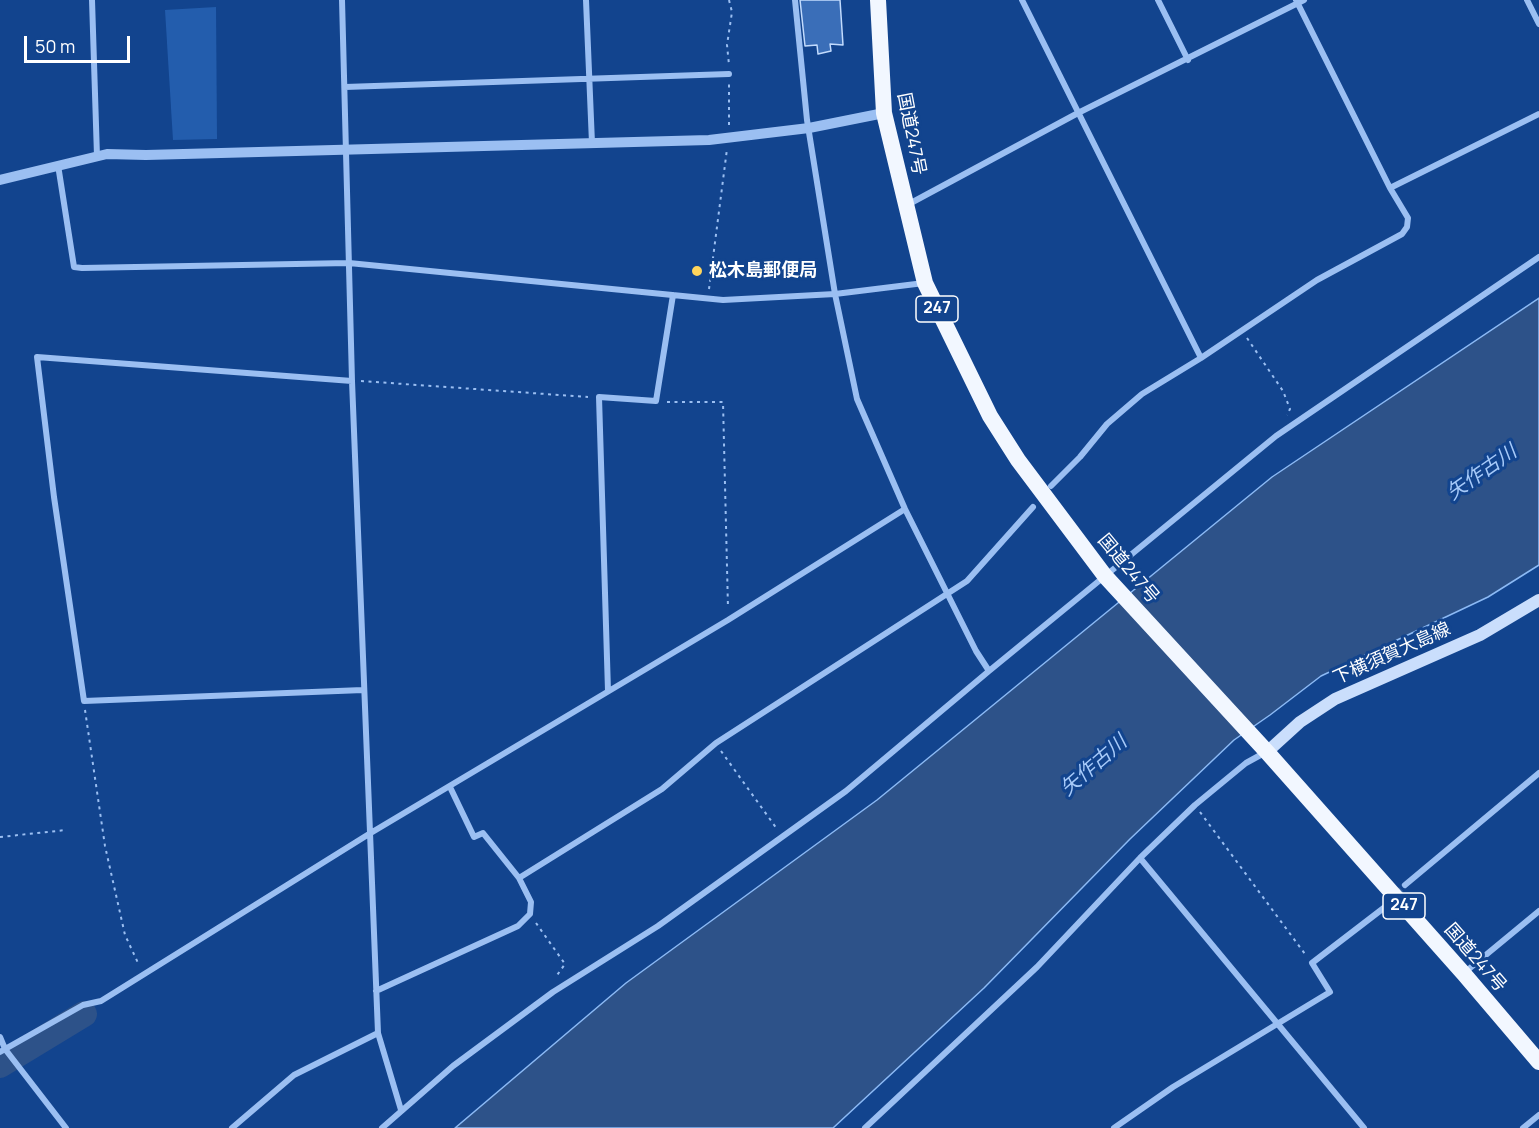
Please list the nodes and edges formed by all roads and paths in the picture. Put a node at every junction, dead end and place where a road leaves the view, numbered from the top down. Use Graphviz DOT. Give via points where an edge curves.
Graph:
graph roads {
  1 [pos="92,0"];
  2 [pos="342,0"];
  3 [pos="586,0"];
  4 [pos="795,0"];
  5 [pos="878,0"];
  6 [pos="1022,0"];
  7 [pos="1158,0"];
  8 [pos="1304,0"];
  9 [pos="1527,0"];
  10 [pos="1297,2"];
  11 [pos="1539,24"];
  12 [pos="1188,60"];
  13 [pos="729,74"];
  14 [pos="589,79"];
  15 [pos="345,87"];
  16 [pos="884,113"];
  17 [pos="1078,113"];
  18 [pos="1539,114"];
  19 [pos="808,128"];
  20 [pos="726,138"];
  21 [pos="592,143"];
  22 [pos="345,149"];
  23 [pos="97,156"];
  24 [pos="58,165"];
  25 [pos="0,180"];
  26 [pos="1390,188"];
  27 [pos="905,206"];
  28 [pos="1539,258"];
  29 [pos="349,263"];
  30 [pos="925,283"];
  31 [pos="835,294"];
  32 [pos="672,295"];
  33 [pos="707,298"];
  34 [pos="1243,331"];
  35 [pos="1201,358"];
  36 [pos="352,381"];
  37 [pos="599,398"];
  38 [pos="656,401"];
  39 [pos="1276,436"];
  40 [pos="1051,486"];
  41 [pos="1033,507"];
  42 [pos="905,509"];
  43 [pos="1105,576"];
  44 [pos="947,595"];
  45 [pos="1539,600"];
  46 [pos="728,620"];
  47 [pos="988,671"];
  48 [pos="363,690"];
  49 [pos="608,692"];
  50 [pos="84,701"];
  51 [pos="716,743"];
  52 [pos="1267,752"];
  53 [pos="1539,773"];
  54 [pos="450,787"];
  55 [pos="1195,805"];
  56 [pos="774,825"];
  57 [pos="66,830"];
  58 [pos="369,834"];
  59 [pos="0,837"];
  60 [pos="1140,858"];
  61 [pos="519,878"];
  62 [pos="1405,885"];
  63 [pos="1385,907"];
  64 [pos="1539,911"];
  65 [pos="530,914"];
  66 [pos="1312,963"];
  67 [pos="1464,974"];
  68 [pos="143,975"];
  69 [pos="554,980"];
  70 [pos="376,991"];
  71 [pos="1277,1024"];
  72 [pos="378,1033"];
  73 [pos="0,1037"];
  74 [pos="3,1051"];
  75 [pos="1539,1062"];
  76 [pos="401,1110"];
  77 [pos="1539,1114"];
  78 [pos="66,1128"];
  79 [pos="232,1128"];
  80 [pos="382,1128"];
  81 [pos="865,1128"];
  82 [pos="1114,1128"];
  83 [pos="1364,1128"];
  84 [pos="1523,1128"];
  1 -- 23 [label="street"];
  2 -- 15 [label="street"];
  3 -- 14 [label="street"];
  4 -- 19 [label="street"];
  5 -- 16 [label="highway, 国道247号 / 247"];
  6 -- 17 [label="street"];
  7 -- 12 [label="street"];
  8 -- 10 [label="street"];
  9 -- 11 [label="street"];
  10 -- 12 [label="street"];
  10 -- 26 [label="street"];
  12 -- 17 [label="street"];
  13 -- 14 [label="street"];
  14 -- 15 [label="street"];
  14 -- 21 [label="street"];
  15 -- 22 [label="street"];
  16 -- 19 [label="street"];
  16 -- 27 [label="highway, 国道247号 / 247"];
  17 -- 27 [label="street"];
  17 -- 35 [label="street"];
  18 -- 26 [label="street"];
  19 -- 20 [label="street"];
  19 -- 31 [label="street"];
  20 -- 21 [label="street"];
  20 -- 33 [label="path"];
  21 -- 22 [label="street"];
  22 -- 23 [label="street"];
  22 -- 29 [label="street"];
  23 -- 24 [label="street"];
  24 -- 25 [label="street"];
  24 -- 29 [label="street" via="74,267"];
  26 -- 34 [label="street" via="1408,218 1402,234 1317,280"];
  27 -- 30 [label="highway, 国道247号 / 247"];
  28 -- 39 [label="street"];
  29 -- 32 [label="street"];
  29 -- 36 [label="street"];
  30 -- 31 [label="street"];
  30 -- 43 [label="highway, 国道247号 / 247" via="990,416 1017,460"];
  31 -- 33 [label="street"];
  31 -- 42 [label="street" via="857,399"];
  32 -- 33 [label="street"];
  32 -- 38 [label="street"];
  34 -- 35 [label="street"];
  34 -- 39 [label="path" via="1283,391 1290,409"];
  35 -- 40 [label="street" via="1142,394 1116,416"];
  36 -- 37 [label="path"];
  36 -- 48 [label="street"];
  36 -- 50 [label="street" via="37,357"];
  37 -- 38 [label="street"];
  37 -- 49 [label="street"];
  38 -- 46 [label="path" via="723,402"];
  39 -- 43 [label="street"];
  41 -- 44 [label="street" via="967,581"];
  42 -- 44 [label="street"];
  42 -- 46 [label="street"];
  43 -- 47 [label="street"];
  43 -- 52 [label="highway, 国道247号 / 247"];
  44 -- 47 [label="street"];
  44 -- 51 [label="street"];
  45 -- 52 [label="main road, 下横須賀大島線" via="1480,635 1335,699 1300,722"];
  46 -- 49 [label="street"];
  47 -- 76 [label="street" via="846,791 658,926 553,992"];
  48 -- 50 [label="street"];
  48 -- 58 [label="street"];
  49 -- 54 [label="street"];
  50 -- 68 [label="path" via="105,846 125,935"];
  51 -- 56 [label="path"];
  51 -- 61 [label="street" via="662,789"];
  52 -- 55 [label="street"];
  52 -- 67 [label="highway, 国道247号 / 247"];
  53 -- 62 [label="street"];
  54 -- 58 [label="street"];
  54 -- 61 [label="street" via="474,837 483,833"];
  55 -- 60 [label="street"];
  55 -- 66 [label="path"];
  57 -- 59 [label="path"];
  58 -- 68 [label="street"];
  58 -- 70 [label="street"];
  60 -- 71 [label="street"];
  60 -- 81 [label="street" via="1037,967"];
  61 -- 65 [label="street" via="531,902"];
  63 -- 66 [label="street"];
  64 -- 67 [label="street"];
  65 -- 69 [label="path" via="565,964"];
  65 -- 70 [label="street" via="518,926"];
  66 -- 71 [label="street" via="1330,992"];
  67 -- 75 [label="highway, 国道247号 / 247"];
  68 -- 74 [label="street"];
  70 -- 72 [label="street"];
  71 -- 82 [label="street"];
  71 -- 83 [label="street"];
  72 -- 76 [label="street"];
  72 -- 79 [label="street" via="294,1075"];
  73 -- 74 [label="street"];
  74 -- 78 [label="street"];
  76 -- 80 [label="street"];
  77 -- 84 [label="street"];
}
